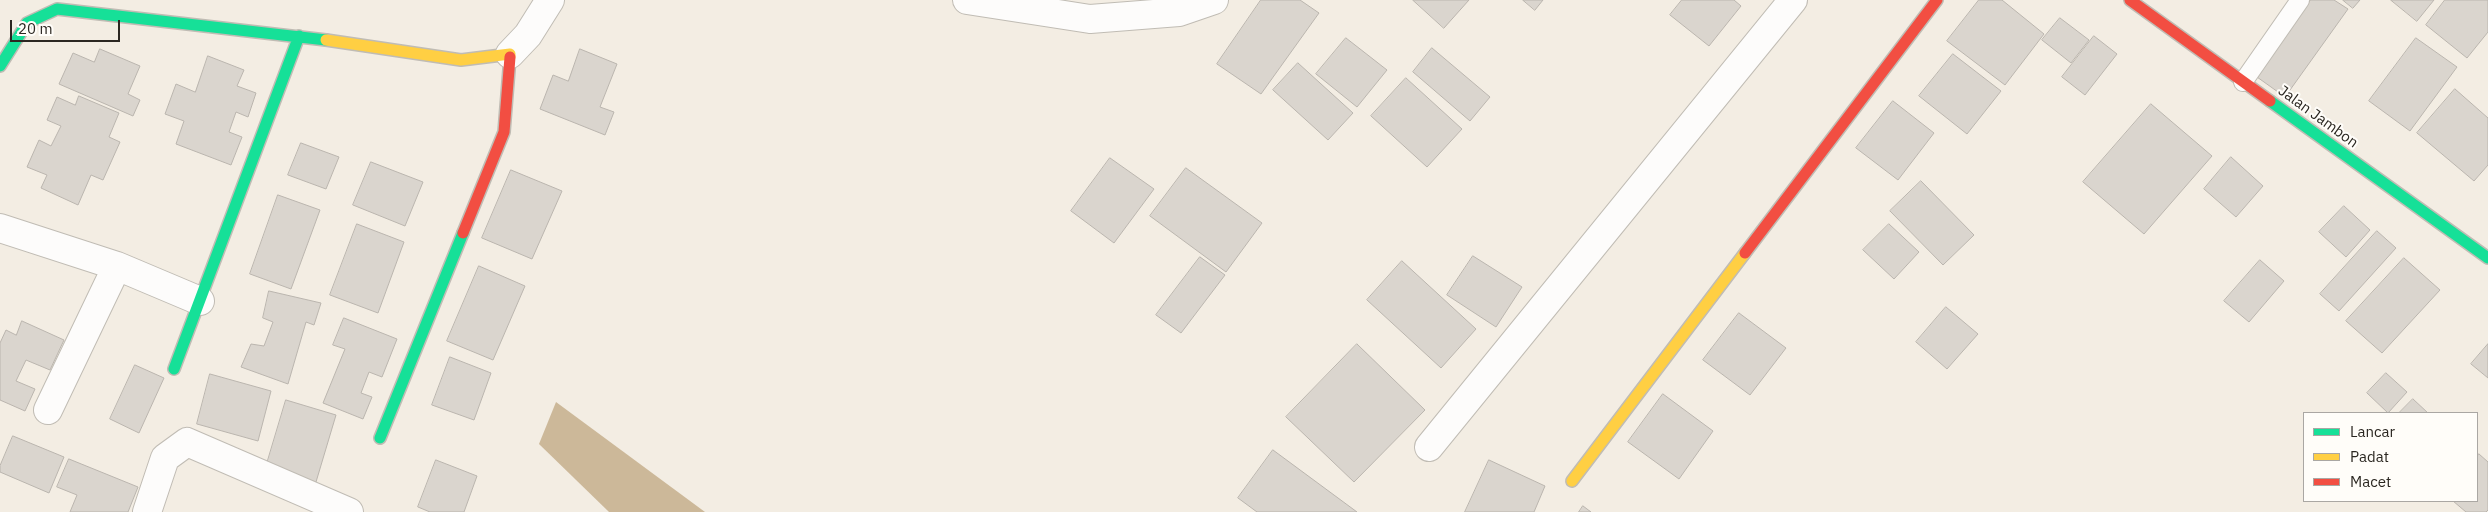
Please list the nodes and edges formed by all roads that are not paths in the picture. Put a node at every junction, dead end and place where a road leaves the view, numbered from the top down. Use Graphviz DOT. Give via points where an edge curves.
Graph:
graph roads {
  1 [pos="550,0"];
  2 [pos="967,0"];
  3 [pos="1214,0"];
  4 [pos="1793,0"];
  5 [pos="1936,0"];
  6 [pos="2130,0"];
  7 [pos="2300,0"];
  8 [pos="299,36"];
  9 [pos="510,54"];
  10 [pos="0,66"];
  11 [pos="2244,82"];
  12 [pos="0,228"];
  13 [pos="2488,258"];
  14 [pos="117,266"];
  15 [pos="200,301"];
  16 [pos="174,369"];
  17 [pos="48,410"];
  18 [pos="380,438"];
  19 [pos="1429,447"];
  20 [pos="1572,481"];
  21 [pos="147,512"];
  22 [pos="349,512"];
  1 -- 9 [label="street" via="528,35"];
  2 -- 3 [label="street" via="1090,20 1179,12"];
  4 -- 19 [label="street"];
  5 -- 20 [label="street"];
  6 -- 11 [label="street, Jalan Jambon"];
  7 -- 11 [label="lane"];
  8 -- 9 [label="street" via="461,60"];
  8 -- 10 [label="street" via="57,9 27,23"];
  8 -- 15 [label="street"];
  9 -- 18 [label="street" via="504,132"];
  11 -- 13 [label="street, Jalan Jambon"];
  12 -- 14 [label="street"];
  14 -- 15 [label="street"];
  14 -- 17 [label="street"];
  15 -- 16 [label="street"];
  21 -- 22 [label="street" via="165,458 187,442"];
}
